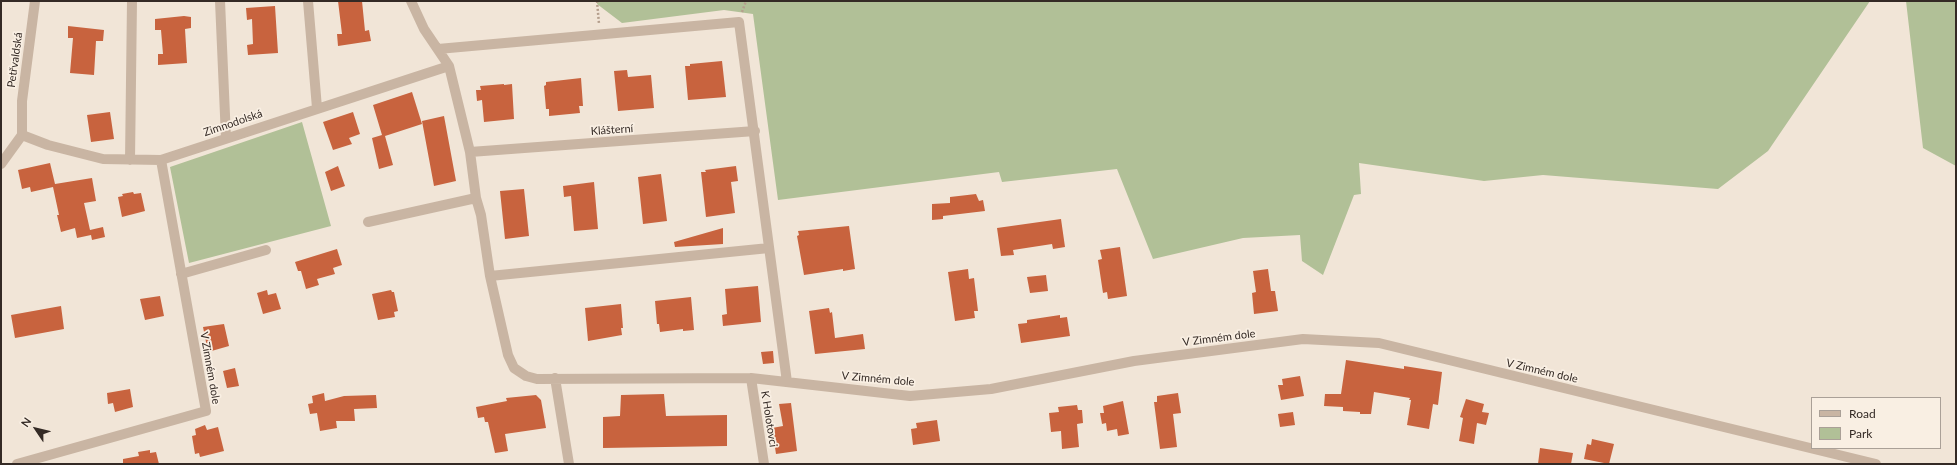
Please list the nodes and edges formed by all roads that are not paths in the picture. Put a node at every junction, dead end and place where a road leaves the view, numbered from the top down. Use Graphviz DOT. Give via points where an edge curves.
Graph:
graph roads {
  1 [pos="35,1"];
  2 [pos="132,1"];
  3 [pos="220,1"];
  4 [pos="308,1"];
  5 [pos="411,1"];
  6 [pos="438,49"];
  7 [pos="449,66"];
  8 [pos="317,108"];
  9 [pos="755,131"];
  10 [pos="22,135"];
  11 [pos="226,138"];
  12 [pos="470,152"];
  13 [pos="130,160"];
  14 [pos="161,160"];
  15 [pos="1,164"];
  16 [pos="476,198"];
  17 [pos="368,222"];
  18 [pos="769,248"];
  19 [pos="266,250"];
  20 [pos="181,274"];
  21 [pos="490,276"];
  22 [pos="555,378"];
  23 [pos="751,378"];
  24 [pos="787,382"];
  25 [pos="1811,448"];
  26 [pos="1814,449"];
  27 [pos="17,464"];
  28 [pos="570,464"];
  29 [pos="764,464"];
  30 [pos="1876,464"];
  1 -- 10 [label="street, Petřvaldská" via="22,101"];
  2 -- 13 [label="street"];
  3 -- 11 [label="street"];
  4 -- 8 [label="street"];
  5 -- 6 [label="street" via="424,29"];
  6 -- 7 [label="street"];
  6 -- 9 [label="street" via="739,22"];
  7 -- 8 [label="street, Zimnodolská"];
  7 -- 12 [label="street"];
  8 -- 11 [label="street, Zimnodolská"];
  9 -- 12 [label="street, Klášterní"];
  9 -- 18 [label="street"];
  10 -- 13 [label="street, Zimnodolská" via="48,145 103,159"];
  10 -- 15 [label="street"];
  11 -- 14 [label="street, Zimnodolská"];
  12 -- 16 [label="street"];
  13 -- 14 [label="street, Zimnodolská"];
  14 -- 20 [label="street, V Zimném dole"];
  16 -- 17 [label="street"];
  16 -- 21 [label="street"];
  18 -- 21 [label="street"];
  18 -- 24 [label="street"];
  19 -- 20 [label="street"];
  20 -- 27 [label="street, V Zimném dole" via="206,411"];
  21 -- 22 [label="street, V Zimném dole" via="508,355 514,368 526,376 537,379"];
  22 -- 23 [label="street, V Zimném dole"];
  22 -- 28 [label="street"];
  23 -- 24 [label="street, V Zimném dole"];
  23 -- 29 [label="street, K Holotovci"];
  24 -- 25 [label="street, V Zimném dole" via="910,396 991,389 1134,361 1303,339 1379,343"];
  26 -- 30 [label="street, V Zimném dole"];
}
